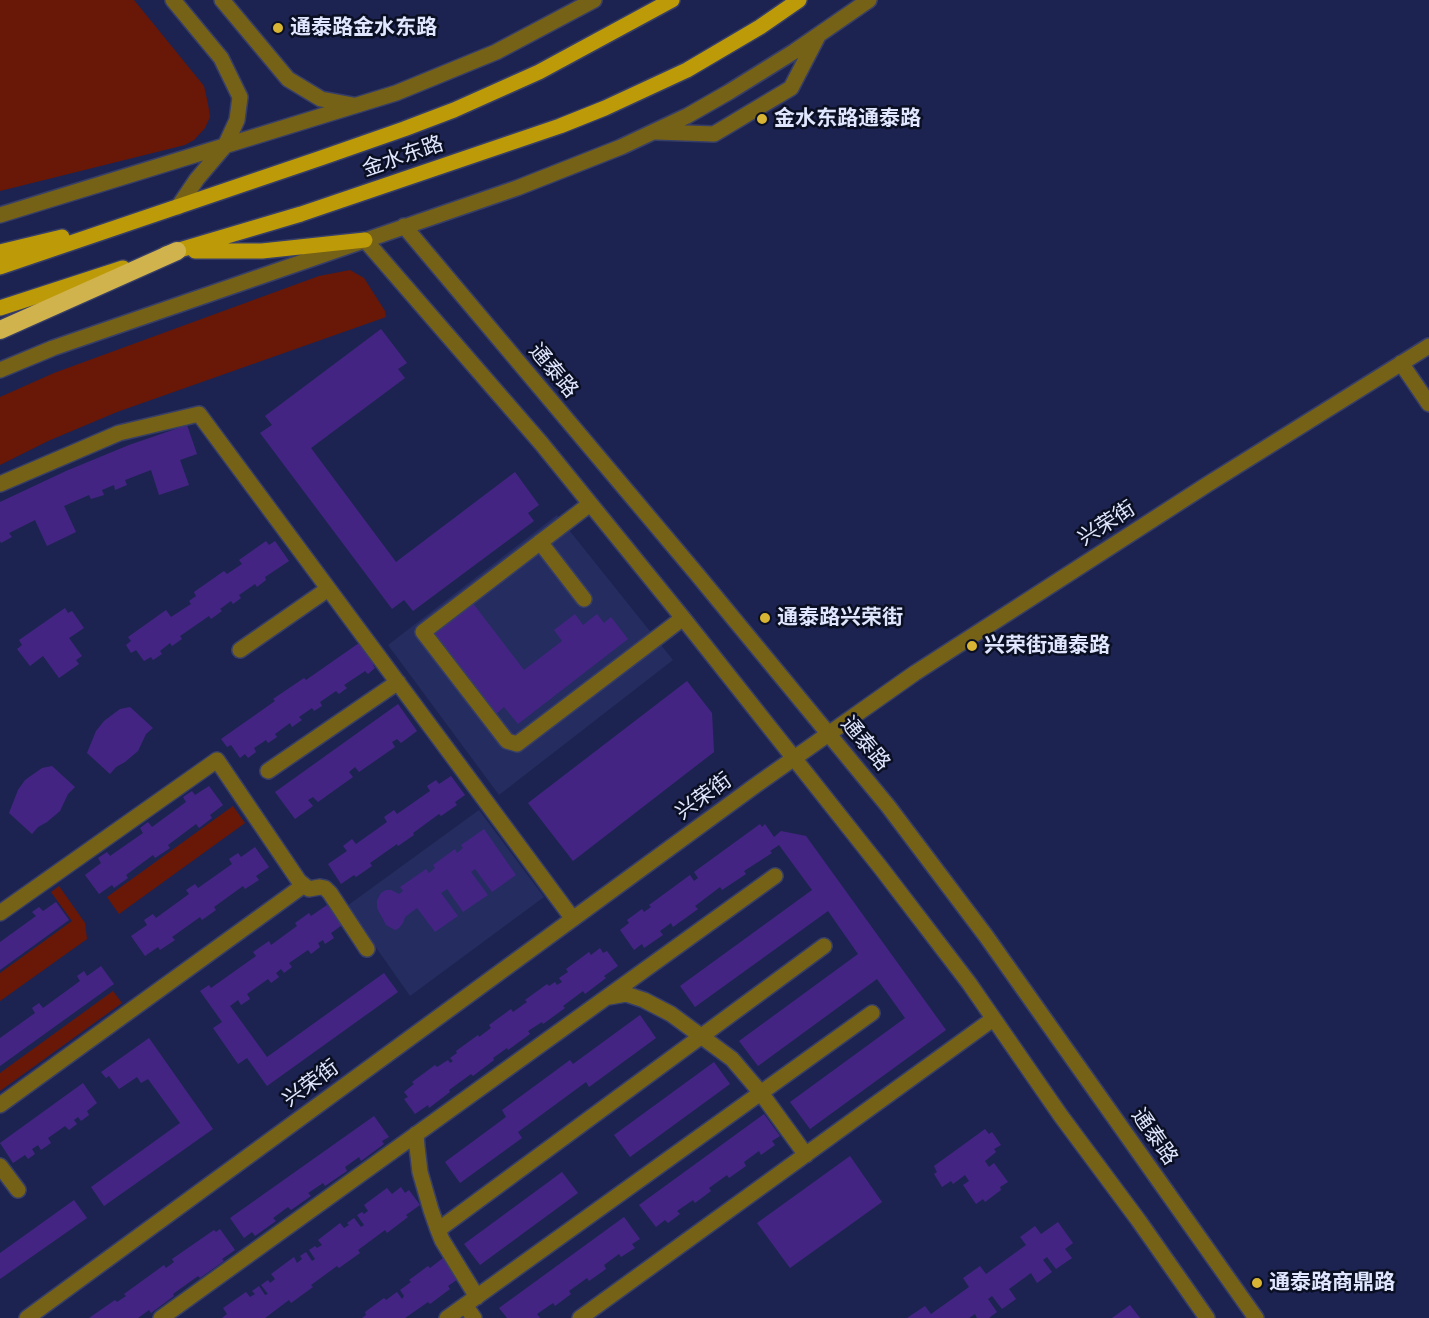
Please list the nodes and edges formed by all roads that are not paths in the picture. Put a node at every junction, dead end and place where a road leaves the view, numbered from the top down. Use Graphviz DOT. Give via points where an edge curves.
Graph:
graph roads {
  1 [pos="173,0"];
  2 [pos="222,0"];
  3 [pos="594,0"];
  4 [pos="672,0"];
  5 [pos="799,0"];
  6 [pos="869,0"];
  7 [pos="819,35"];
  8 [pos="356,105"];
  9 [pos="653,132"];
  10 [pos="225,146"];
  11 [pos="178,207"];
  12 [pos="0,215"];
  13 [pos="404,226"];
  14 [pos="365,240"];
  15 [pos="177,251"];
  16 [pos="0,252"];
  17 [pos="0,267"];
  18 [pos="0,308"];
  19 [pos="0,330"];
  20 [pos="1429,346"];
  21 [pos="1401,363"];
  22 [pos="0,370"];
  23 [pos="1429,404"];
  24 [pos="0,484"];
  25 [pos="590,504"];
  26 [pos="540,542"];
  27 [pos="328,589"];
  28 [pos="584,599"];
  29 [pos="683,618"];
  30 [pos="240,650"];
  31 [pos="398,682"];
  32 [pos="829,734"];
  33 [pos="794,758"];
  34 [pos="268,771"];
  35 [pos="775,876"];
  36 [pos="304,885"];
  37 [pos="0,913"];
  38 [pos="573,919"];
  39 [pos="824,946"];
  40 [pos="367,949"];
  41 [pos="606,997"];
  42 [pos="873,1013"];
  43 [pos="993,1019"];
  44 [pos="701,1036"];
  45 [pos="761,1093"];
  46 [pos="0,1105"];
  47 [pos="416,1134"];
  48 [pos="806,1155"];
  49 [pos="0,1166"];
  50 [pos="18,1190"];
  51 [pos="438,1230"];
  52 [pos="471,1301"];
  53 [pos="32,1316"];
  54 [pos="161,1318"];
  55 [pos="447,1318"];
  56 [pos="474,1318"];
  57 [pos="580,1318"];
  58 [pos="1207,1318"];
  59 [pos="1256,1318"];
  1 -- 10 [label="street" via="221,58 240,97 237,120"];
  2 -- 8 [label="street" via="288,79 321,99"];
  3 -- 8 [label="street" via="496,52"];
  4 -- 11 [label="main road, 金水东路" via="539,72 471,103"];
  5 -- 15 [label="main road, 金水东路" via="687,70 605,108 301,214"];
  6 -- 7 [label="street"];
  7 -- 9 [label="street" via="729,92"];
  7 -- 9 [label="street" via="791,88 724,129 714,134"];
  8 -- 10 [label="street"];
  9 -- 13 [label="street" via="517,188"];
  10 -- 11 [label="street"];
  10 -- 12 [label="street"];
  11 -- 16 [label="main road"];
  11 -- 17 [label="main road, 金水东路"];
  13 -- 14 [label="street"];
  13 -- 32 [label="street, 通泰路"];
  14 -- 15 [label="main road" via="262,250"];
  14 -- 22 [label="street" via="64,344"];
  14 -- 25 [label="street"];
  15 -- 18 [label="main road, 金水东路"];
  15 -- 19 [label="highway"];
  20 -- 21 [label="street, 兴荣街"];
  21 -- 23 [label="street"];
  21 -- 32 [label="street, 兴荣街" via="915,673"];
  24 -- 27 [label="street" via="120,433 199,414"];
  25 -- 26 [label="street"];
  25 -- 29 [label="street"];
  26 -- 28 [label="street"];
  26 -- 29 [label="street" via="423,632 507,741 517,744"];
  27 -- 30 [label="street"];
  27 -- 31 [label="street"];
  29 -- 33 [label="street"];
  31 -- 34 [label="street"];
  31 -- 38 [label="street"];
  32 -- 33 [label="street, 兴荣街"];
  32 -- 59 [label="street, 通泰路" via="986,936"];
  33 -- 38 [label="street, 兴荣街"];
  33 -- 43 [label="street"];
  35 -- 41 [label="street"];
  36 -- 37 [label="street" via="217,760"];
  36 -- 40 [label="street" via="309,889 325,888 330,893"];
  36 -- 46 [label="street"];
  38 -- 53 [label="street, 兴荣街"];
  39 -- 44 [label="street"];
  41 -- 44 [label="street" via="626,994 644,1000"];
  41 -- 47 [label="street"];
  42 -- 45 [label="street"];
  43 -- 48 [label="street"];
  43 -- 58 [label="street"];
  44 -- 45 [label="street" via="732,1059"];
  44 -- 51 [label="street"];
  45 -- 48 [label="street"];
  45 -- 52 [label="street"];
  47 -- 51 [label="street" via="420,1172"];
  47 -- 54 [label="street"];
  48 -- 57 [label="street"];
  49 -- 50 [label="street"];
  51 -- 52 [label="street"];
  52 -- 55 [label="street"];
  52 -- 56 [label="street"];
}
